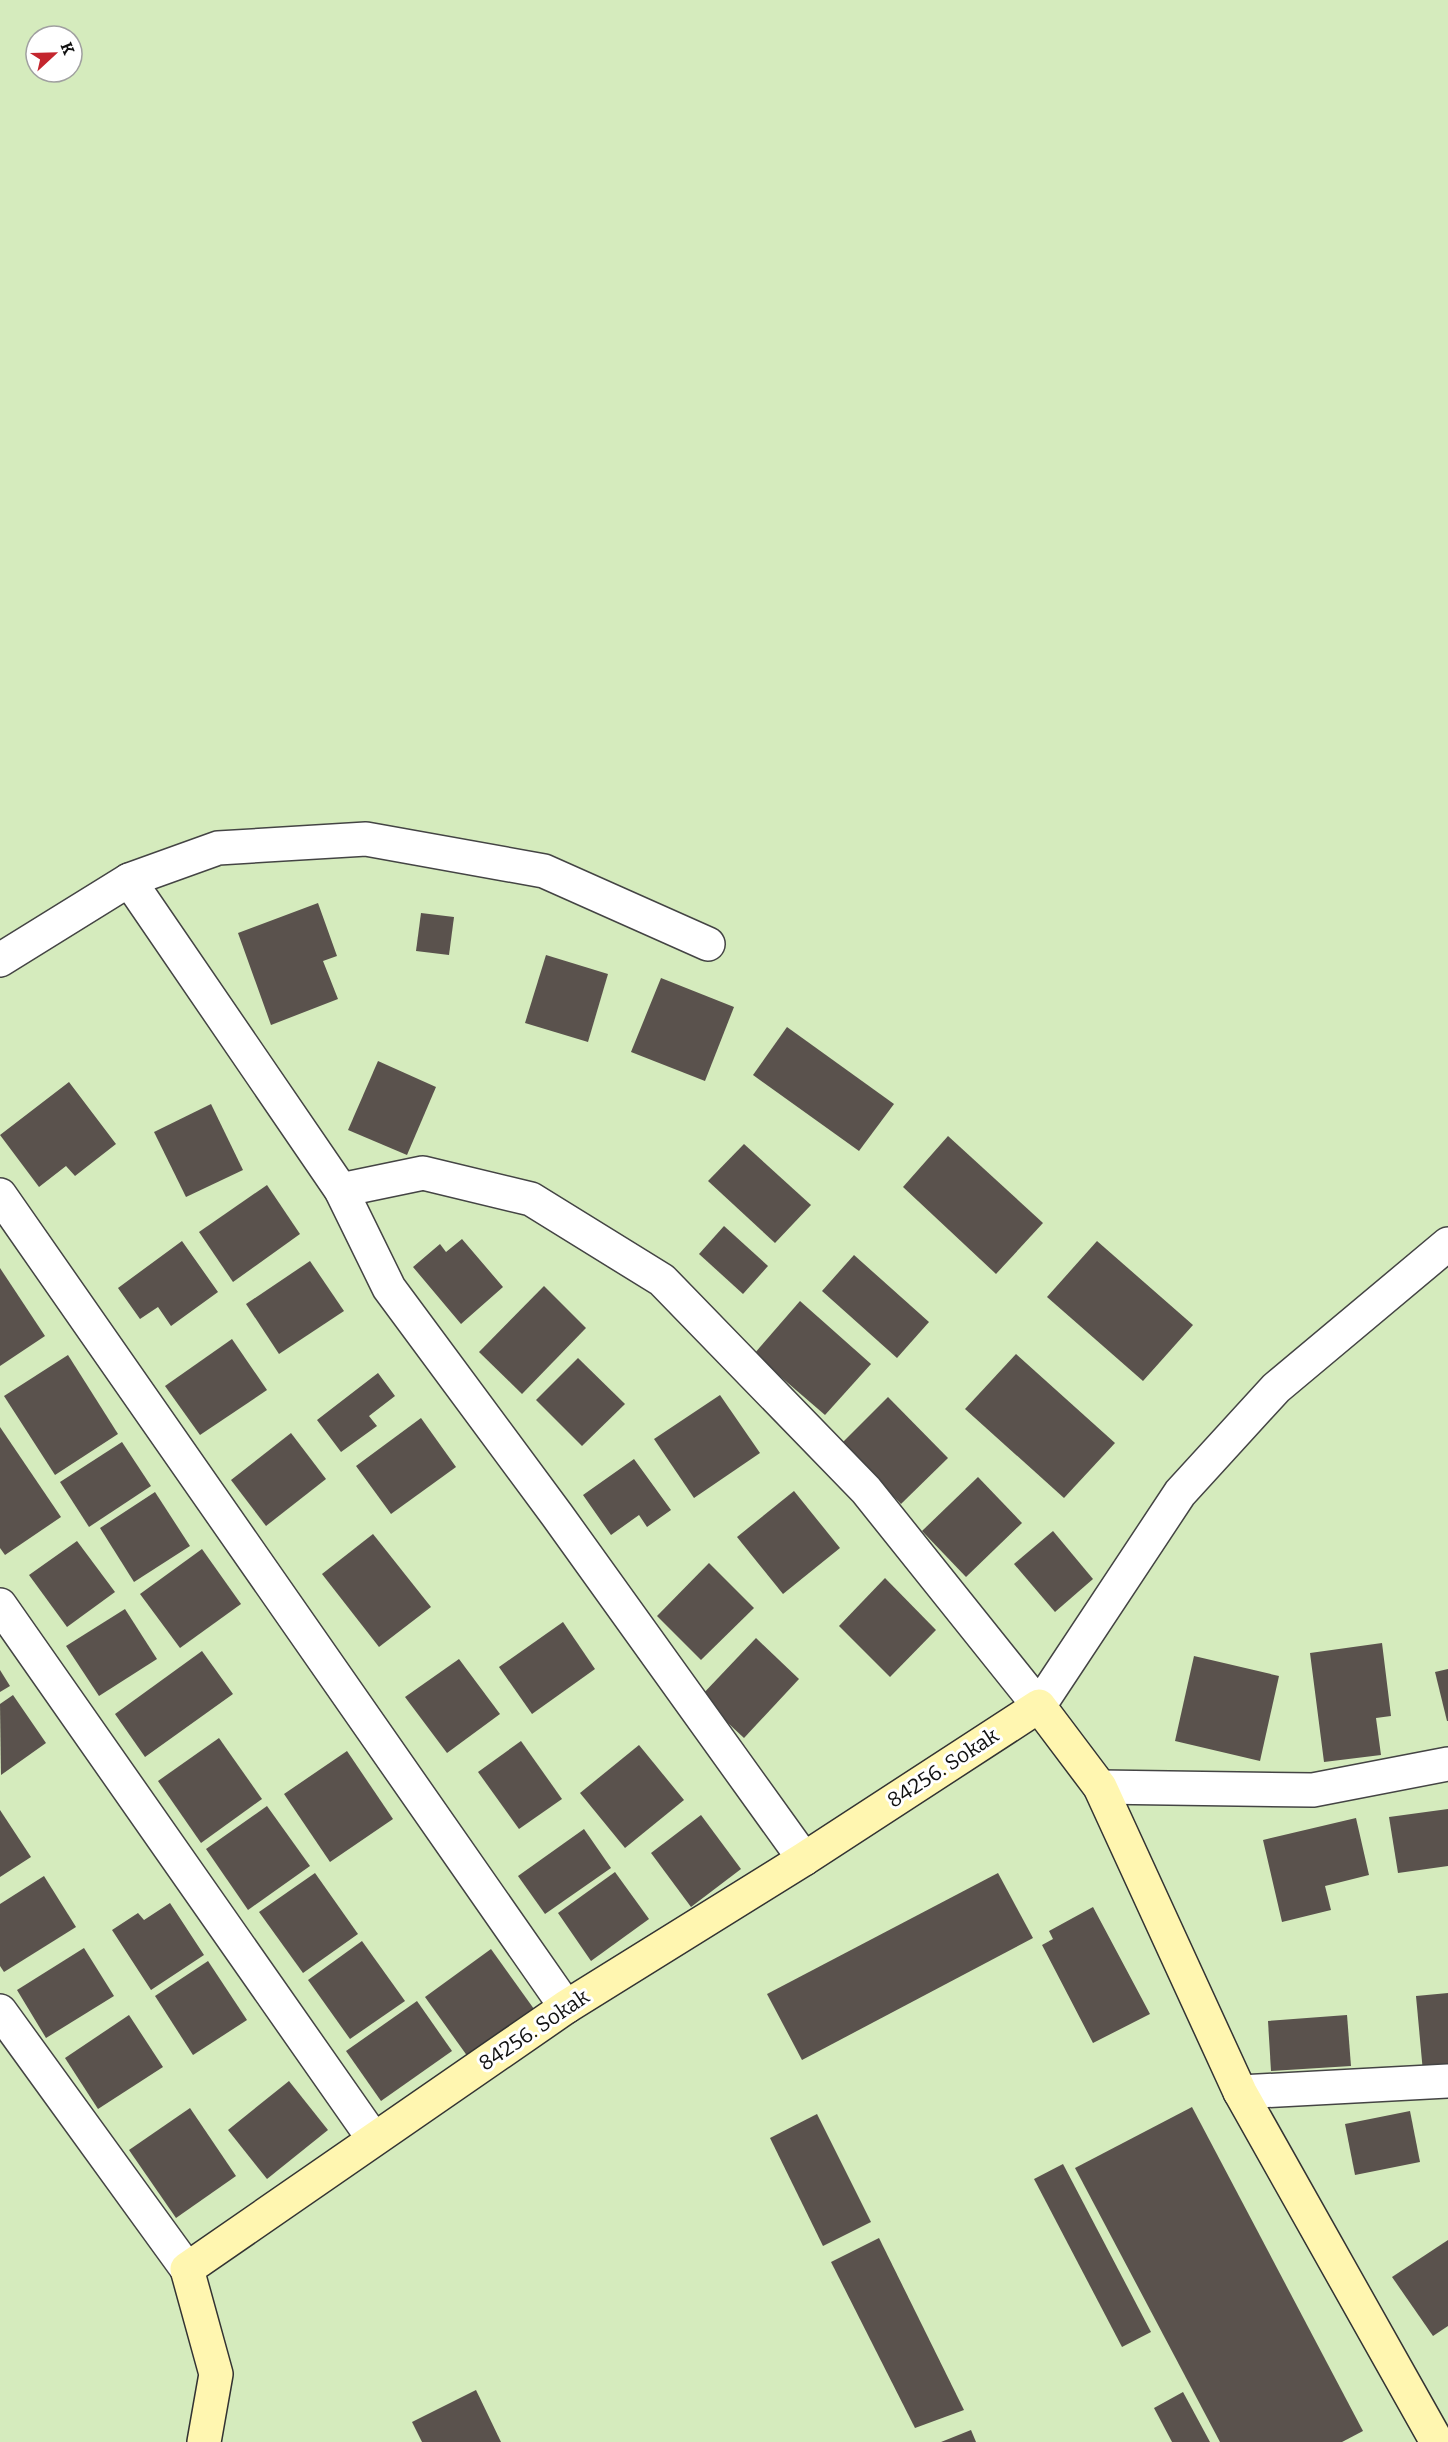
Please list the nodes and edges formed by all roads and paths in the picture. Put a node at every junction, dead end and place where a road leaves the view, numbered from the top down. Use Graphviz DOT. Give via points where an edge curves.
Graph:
graph roads {
  1 [pos="129,880"];
  2 [pos="708,944"];
  3 [pos="0,960"];
  4 [pos="341,1190"];
  5 [pos="0,1195"];
  6 [pos="1448,1244"];
  7 [pos="0,1605"];
  8 [pos="1039,1706"];
  9 [pos="1448,1764"];
  10 [pos="1100,1787"];
  11 [pos="804,1859"];
  12 [pos="566,2007"];
  13 [pos="0,2011"];
  14 [pos="1448,2081"];
  15 [pos="1240,2092"];
  16 [pos="373,2138"];
  17 [pos="187,2269"];
  18 [pos="204,2442"];
  19 [pos="1437,2442"];
  1 -- 2 [label="street" via="218,848 366,839 544,871"];
  1 -- 3 [label="street"];
  1 -- 4 [label="street"];
  4 -- 8 [label="street" via="423,1173 531,1199 662,1280 866,1490"];
  4 -- 11 [label="street" via="389,1288"];
  5 -- 12 [label="street"];
  6 -- 8 [label="street" via="1276,1388 1180,1493"];
  7 -- 16 [label="street"];
  8 -- 10 [label="street"];
  8 -- 11 [label="street, 84256. Sokak"];
  9 -- 10 [label="street" via="1313,1790"];
  10 -- 15 [label="street"];
  11 -- 12 [label="street, 84256. Sokak"];
  12 -- 16 [label="street, 84256. Sokak"];
  13 -- 17 [label="street"];
  14 -- 15 [label="street"];
  15 -- 19 [label="street"];
  16 -- 17 [label="street, 84256. Sokak"];
  17 -- 18 [label="street" via="216,2374"];
}
